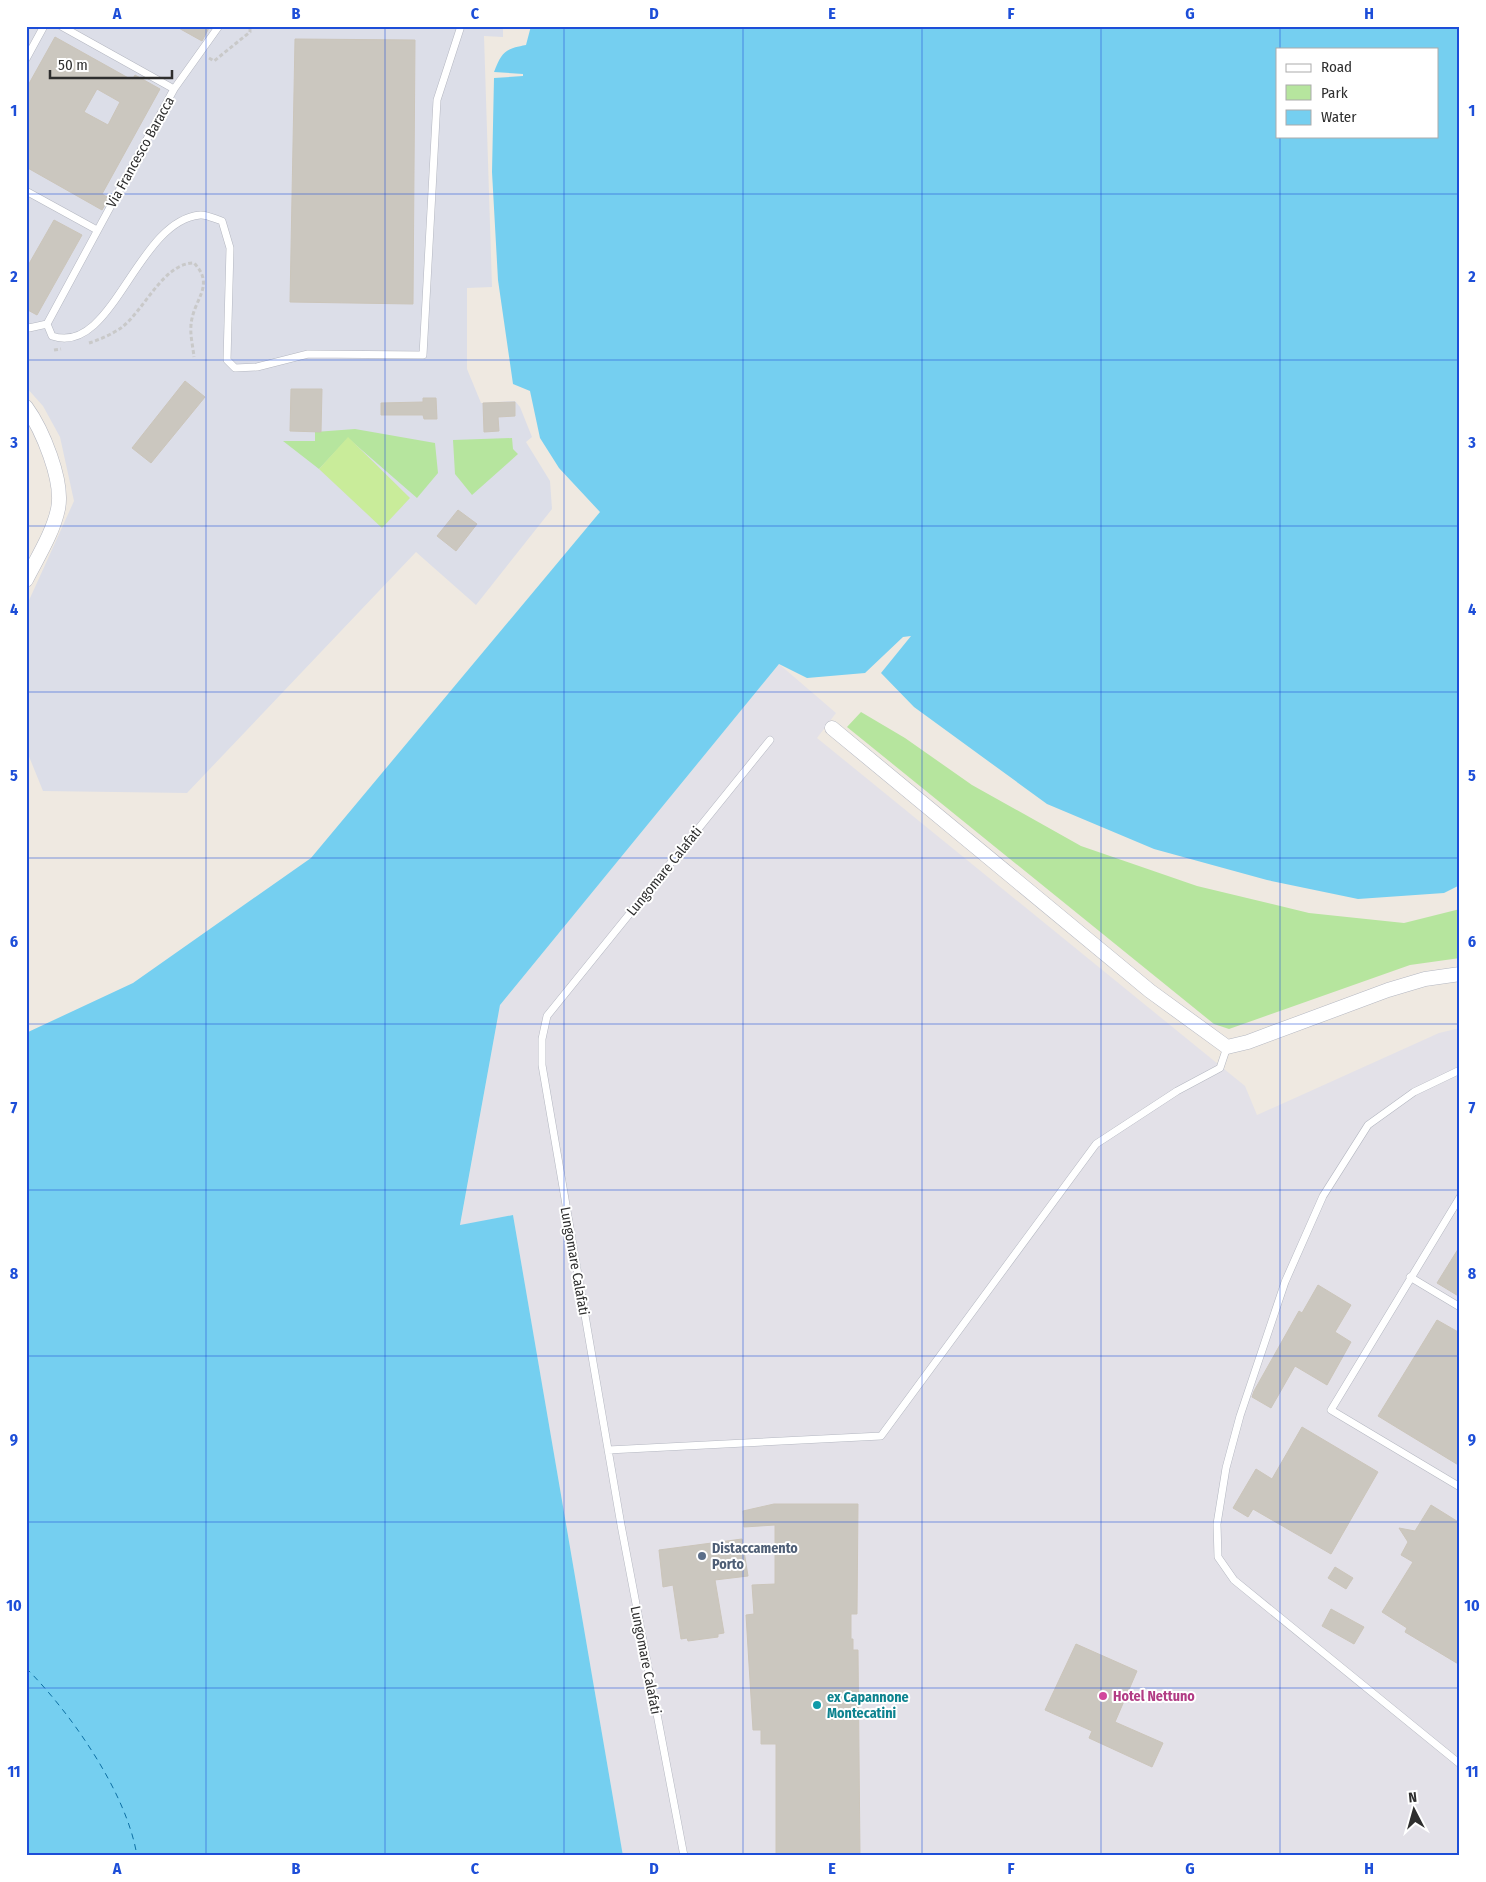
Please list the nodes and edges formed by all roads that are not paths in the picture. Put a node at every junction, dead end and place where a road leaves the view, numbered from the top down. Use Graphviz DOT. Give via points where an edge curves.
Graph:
graph roads {
  1 [pos="44,26"];
  2 [pos="61,26"];
  3 [pos="219,26"];
  4 [pos="461,26"];
  5 [pos="26,59"];
  6 [pos="174,89"];
  7 [pos="27,194"];
  8 [pos="97,230"];
  9 [pos="47,324"];
  10 [pos="26,326"];
  11 [pos="26,407"];
  12 [pos="26,580"];
  13 [pos="832,728"];
  14 [pos="770,740"];
  15 [pos="1460,974"];
  16 [pos="1228,1047"];
  17 [pos="1460,1070"];
  18 [pos="1460,1197"];
  19 [pos="1410,1277"];
  20 [pos="1460,1307"];
  21 [pos="608,1450"];
  22 [pos="1460,1487"];
  23 [pos="1460,1764"];
  24 [pos="684,1856"];
  1 -- 5 [label="lane"];
  2 -- 6 [label="lane"];
  3 -- 6 [label="lane, Via Francesco Baracca"];
  4 -- 9 [label="lane" via="437,100 423,355 308,354 257,367 236,368 227,360 230,248 222,221 201,215 182,220 157,240 96,326 78,337 63,340 52,336"];
  6 -- 8 [label="lane, Via Francesco Baracca"];
  7 -- 8 [label="lane"];
  8 -- 9 [label="lane, Via Francesco Baracca"];
  9 -- 10 [label="lane"];
  11 -- 12 [label="street" via="48,446 58,491 55,518"];
  13 -- 16 [label="street" via="1150,991"];
  14 -- 21 [label="lane, Lungomare Calafati" via="547,1016 542,1039 542,1065"];
  15 -- 16 [label="street" via="1425,979 1388,990"];
  16 -- 21 [label="lane" via="1220,1068 1177,1091 1096,1144 881,1436"];
  17 -- 23 [label="lane" via="1414,1092 1368,1125 1323,1196 1285,1282 1240,1416 1226,1468 1217,1524 1218,1557 1234,1580"];
  18 -- 19 [label="lane"];
  19 -- 20 [label="lane"];
  19 -- 22 [label="lane" via="1331,1410"];
  21 -- 24 [label="lane, Lungomare Calafati"];
}
